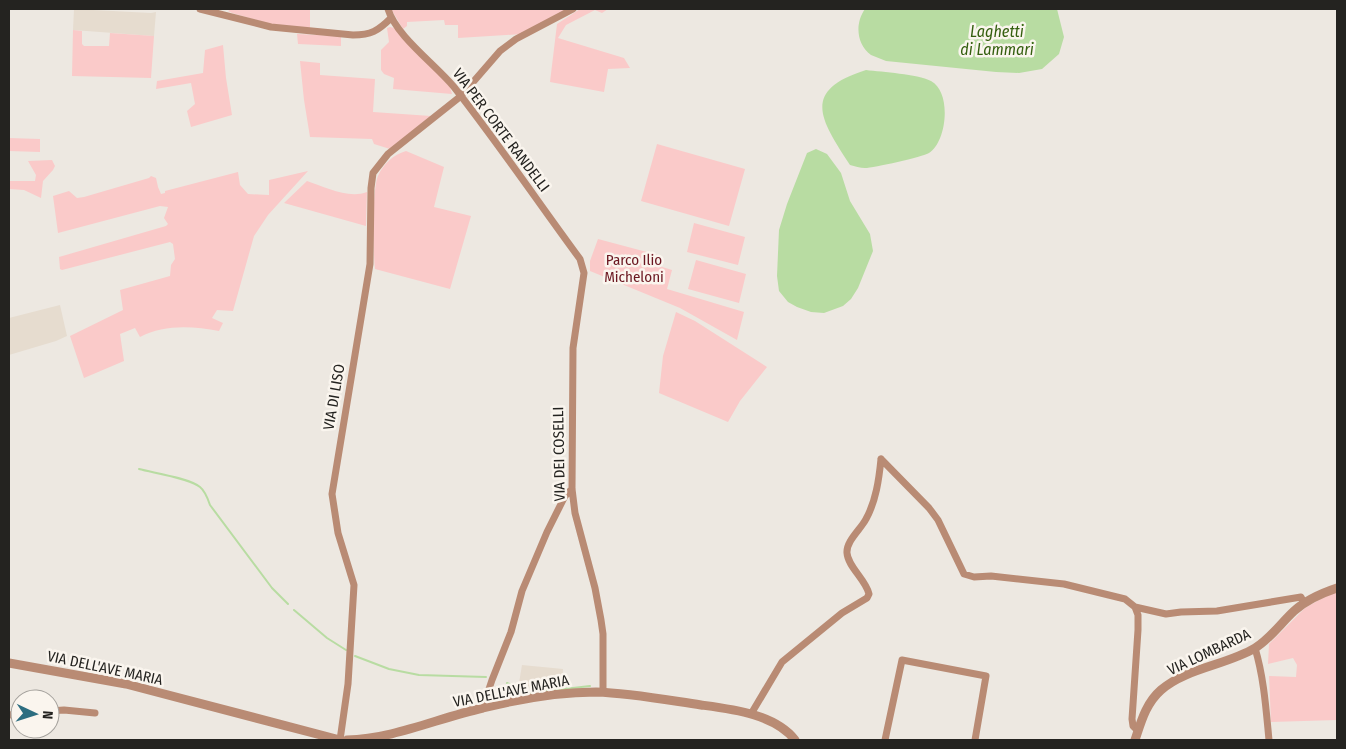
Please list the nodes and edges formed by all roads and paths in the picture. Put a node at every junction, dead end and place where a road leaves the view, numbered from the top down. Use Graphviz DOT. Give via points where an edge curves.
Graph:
graph roads {
  1 [pos="200,9"];
  2 [pos="388,9"];
  3 [pos="573,9"];
  4 [pos="391,18"];
  5 [pos="461,96"];
  6 [pos="584,273"];
  7 [pos="572,489"];
  8 [pos="1337,588"];
  9 [pos="1302,600"];
  10 [pos="1135,607"];
  11 [pos="1255,648"];
  12 [pos="9,663"];
  13 [pos="603,692"];
  14 [pos="483,708"];
  15 [pos="60,711"];
  16 [pos="95,713"];
  17 [pos="752,714"];
  18 [pos="1138,731"];
  19 [pos="340,740"];
  20 [pos="347,740"];
  21 [pos="795,740"];
  22 [pos="885,740"];
  23 [pos="975,740"];
  24 [pos="1135,740"];
  25 [pos="1269,740"];
  1 -- 4 [label="street" via="271,27 353,35 374,33"];
  2 -- 4 [label="street, VIA PER CORTE RANDELLI"];
  3 -- 5 [label="street, VIA DI LISO" via="500,51"];
  4 -- 5 [label="street, VIA PER CORTE RANDELLI"];
  5 -- 6 [label="street, VIA PER CORTE RANDELLI" via="580,259"];
  5 -- 19 [label="street, VIA DI LISO" via="388,154 373,174 370,264 332,494 338,533 354,585 348,684"];
  6 -- 7 [label="street, VIA DEI COSELLI" via="573,348"];
  7 -- 13 [label="street, VIA DEI COSELLI" via="601,620"];
  7 -- 14 [label="street" via="564,496 522,590 511,632"];
  8 -- 9 [label="street, VIA LOMBARDA"];
  9 -- 10 [label="street" via="1166,614"];
  9 -- 11 [label="street, VIA LOMBARDA"];
  10 -- 17 [label="street" via="1125,599 1050,582 964,574 938,520 881,459 878,486 867,519 848,546 847,553 868,588 867,598 842,612 782,662"];
  10 -- 18 [label="street" via="1138,630 1132,719"];
  11 -- 18 [label="street, VIA LOMBARDA" via="1163,688 1153,698"];
  11 -- 25 [label="street" via="1261,668"];
  12 -- 19 [label="street, VIA DELL'AVE MARIA" via="126,684"];
  13 -- 14 [label="street, VIA DELL'AVE MARIA" via="562,694"];
  13 -- 17 [label="street, VIA DELL'AVE MARIA"];
  14 -- 20 [label="street, VIA DELL'AVE MARIA" via="394,733"];
  15 -- 16 [label="street"];
  17 -- 21 [label="street, VIA DELL'AVE MARIA" via="783,729"];
  18 -- 24 [label="street, VIA LOMBARDA"];
  22 -- 23 [label="street" via="902,660 986,676"];
}
